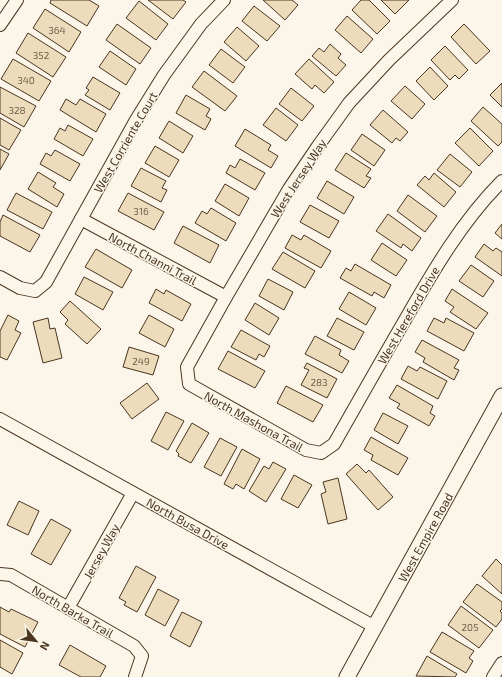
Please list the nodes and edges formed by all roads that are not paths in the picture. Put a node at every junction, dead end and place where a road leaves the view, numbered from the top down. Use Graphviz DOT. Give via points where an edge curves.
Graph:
graph roads {
  1 [pos="17,0"];
  2 [pos="224,0"];
  3 [pos="452,0"];
  4 [pos="0,25"];
  5 [pos="502,181"];
  6 [pos="81,219"];
  7 [pos="0,277"];
  8 [pos="226,297"];
  9 [pos="189,384"];
  10 [pos="502,396"];
  11 [pos="0,419"];
  12 [pos="321,453"];
  13 [pos="133,493"];
  14 [pos="0,574"];
  15 [pos="68,608"];
  16 [pos="375,627"];
  17 [pos="502,663"];
  18 [pos="135,677"];
  19 [pos="348,677"];
  20 [pos="493,677"];
  1 -- 4 [label="street"];
  2 -- 6 [label="street, West Corriente Court" via="201,24 164,75"];
  3 -- 8 [label="street, West Jersey Way" via="389,60 349,103 289,189"];
  5 -- 12 [label="street, West Hereford Drive" via="459,232 334,444"];
  6 -- 7 [label="street, West Corriente Court" via="46,282 35,291 20,288"];
  6 -- 8 [label="street, North Channi Trail"];
  8 -- 9 [label="street, West Jersey Way" via="187,367"];
  9 -- 12 [label="street, North Mashona Trail" via="306,450"];
  10 -- 16 [label="street, West Empire Road"];
  11 -- 13 [label="street, North Busa Drive"];
  13 -- 15 [label="street, Jersey Way"];
  13 -- 16 [label="street, North Busa Drive"];
  14 -- 15 [label="street, North Barka Trail" via="11,575"];
  15 -- 18 [label="street, North Barka Trail" via="134,646 142,656"];
  16 -- 19 [label="street, West Empire Road"];
  17 -- 20 [label="street"];
}
